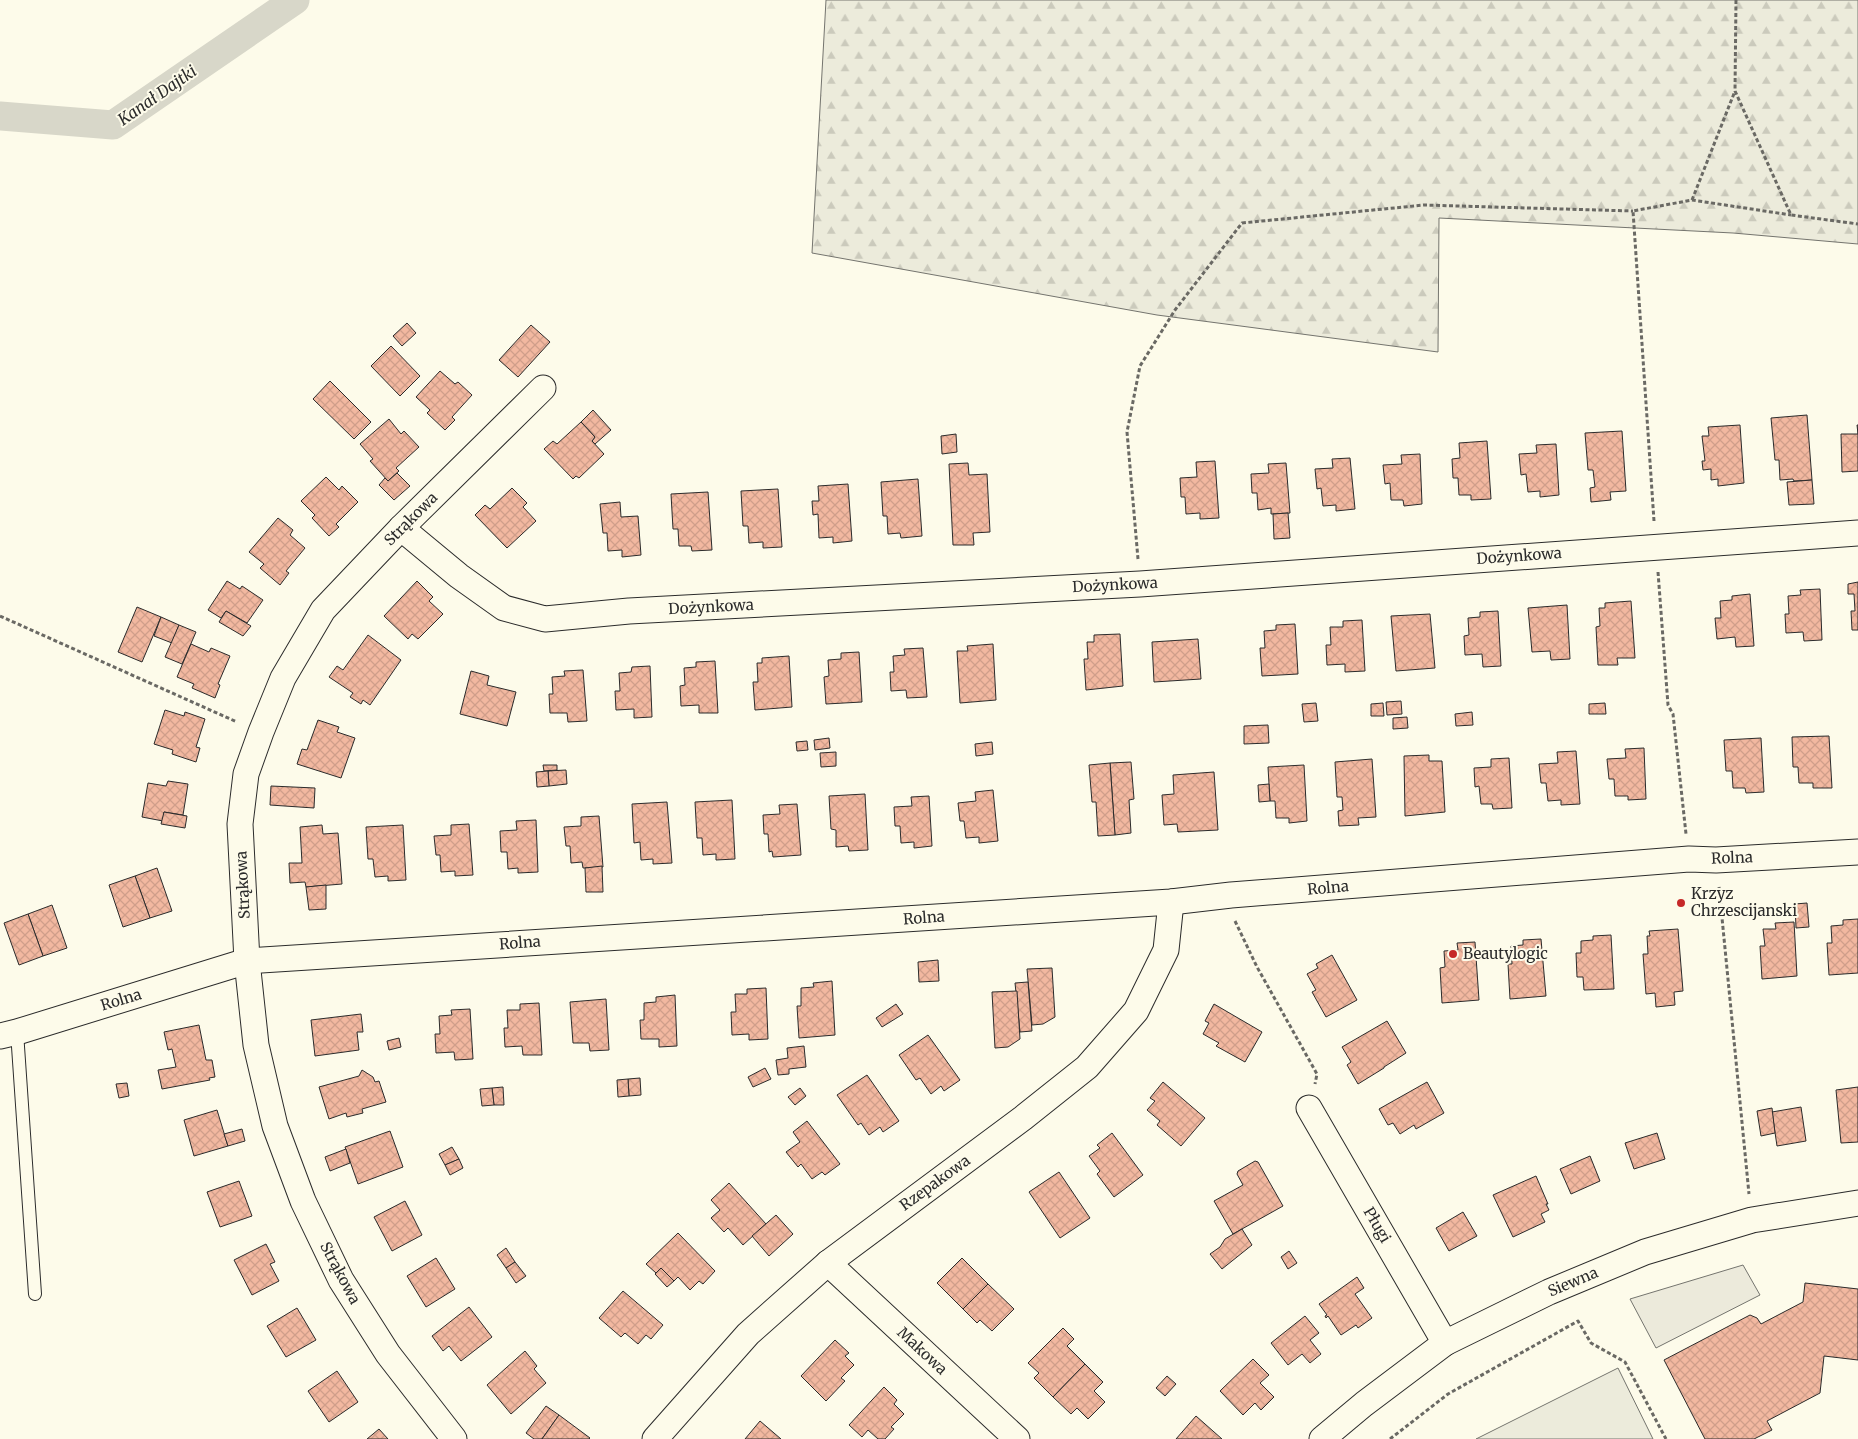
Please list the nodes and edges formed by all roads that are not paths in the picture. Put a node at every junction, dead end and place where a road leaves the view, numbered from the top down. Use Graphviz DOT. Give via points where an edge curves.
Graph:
graph roads {
  1 [pos="543,388"];
  2 [pos="401,528"];
  3 [pos="1858,533"];
  4 [pos="1858,852"];
  5 [pos="1171,902"];
  6 [pos="247,961"];
  7 [pos="8,1034"];
  8 [pos="1310,1108"];
  9 [pos="1858,1203"];
  10 [pos="828,1262"];
  11 [pos="35,1294"];
  12 [pos="1445,1342"];
  13 [pos="454,1439"];
  14 [pos="655,1439"];
  15 [pos="1017,1439"];
  16 [pos="1322,1439"];
  1 -- 2 [label="street, Strąkowa"];
  2 -- 3 [label="street, Dożynkowa" via="504,608 545,619 629,611 1140,584"];
  2 -- 6 [label="street, Strąkowa" via="323,610 283,678 246,774 240,824"];
  4 -- 5 [label="street, Rolna" via="1689,859"];
  5 -- 6 [label="street, Rolna"];
  5 -- 10 [label="street, Rzepakowa" via="1166,950 1136,1011 1087,1067 1024,1118"];
  6 -- 7 [label="street, Rolna"];
  6 -- 13 [label="street, Strąkowa" via="256,1045 275,1126 303,1201 341,1280 388,1354"];
  7 -- 11 [label="lane"];
  8 -- 12 [label="street, Pługi"];
  9 -- 12 [label="street, Siewna" via="1752,1220 1645,1252 1549,1292"];
  10 -- 14 [label="street, Rzepakowa" via="748,1334"];
  10 -- 15 [label="street, Makowa"];
  12 -- 16 [label="street, Siewna"];
}
